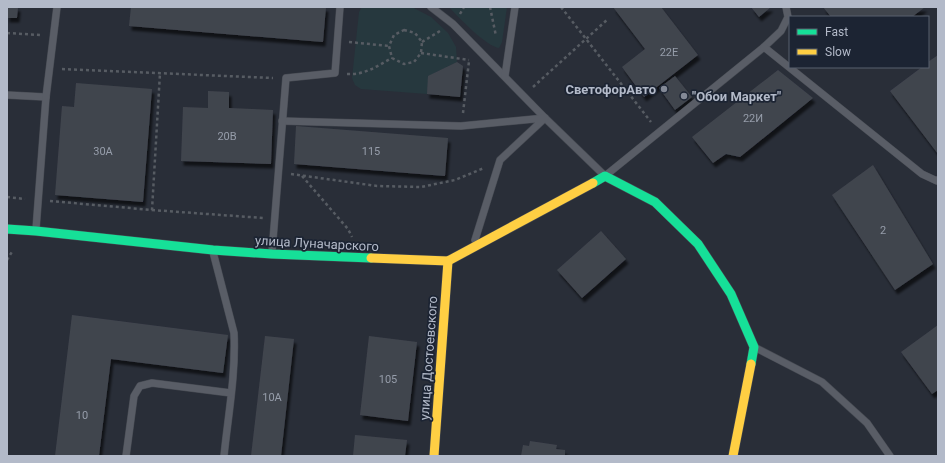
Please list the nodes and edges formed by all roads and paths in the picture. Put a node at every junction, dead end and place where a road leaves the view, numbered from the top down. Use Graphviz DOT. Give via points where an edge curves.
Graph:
graph roads {
  1 [pos="56,7"];
  2 [pos="340,7"];
  3 [pos="431,7"];
  4 [pos="515,7"];
  5 [pos="562,7"];
  6 [pos="786,7"];
  7 [pos="608,20"];
  8 [pos="453,24"];
  9 [pos="7,33"];
  10 [pos="53,36"];
  11 [pos="587,39"];
  12 [pos="337,40"];
  13 [pos="422,42"];
  14 [pos="389,46"];
  15 [pos="764,47"];
  16 [pos="422,53"];
  17 [pos="392,58"];
  18 [pos="789,67"];
  19 [pos="790,68"];
  20 [pos="50,69"];
  21 [pos="160,73"];
  22 [pos="334,73"];
  23 [pos="505,76"];
  24 [pos="286,78"];
  25 [pos="7,95"];
  26 [pos="523,96"];
  27 [pos="46,97"];
  28 [pos="545,118"];
  29 [pos="282,121"];
  30 [pos="461,126"];
  31 [pos="659,132"];
  32 [pos="500,160"];
  33 [pos="278,172"];
  34 [pos="302,175"];
  35 [pos="605,176"];
  36 [pos="938,180"];
  37 [pos="7,197"];
  38 [pos="38,200"];
  39 [pos="152,210"];
  40 [pos="275,219"];
  41 [pos="7,229"];
  42 [pos="36,231"];
  43 [pos="352,240"];
  44 [pos="473,247"];
  45 [pos="213,250"];
  46 [pos="272,254"];
  47 [pos="448,261"];
  48 [pos="754,347"];
  49 [pos="231,393"];
  50 [pos="126,456"];
  51 [pos="224,456"];
  52 [pos="434,456"];
  53 [pos="733,456"];
  54 [pos="890,456"];
  1 -- 10 [label="lane"];
  2 -- 12 [label="lane"];
  3 -- 8 [label="lane"];
  4 -- 23 [label="lane"];
  5 -- 11 [label="path"];
  6 -- 15 [label="lane" via="788,17 780,31"];
  7 -- 11 [label="path"];
  8 -- 13 [label="path"];
  8 -- 23 [label="lane"];
  9 -- 10 [label="path"];
  10 -- 20 [label="lane"];
  11 -- 26 [label="path"];
  11 -- 31 [label="path"];
  12 -- 14 [label="path"];
  12 -- 22 [label="lane"];
  13 -- 14 [label="path" via="415,33 404,30 394,35"];
  13 -- 16 [label="path"];
  14 -- 17 [label="path"];
  15 -- 18 [label="lane"];
  15 -- 31 [label="lane"];
  16 -- 17 [label="path" via="414,62 404,64"];
  16 -- 30 [label="path" via="469,60"];
  17 -- 22 [label="path" via="365,72"];
  19 -- 36 [label="lane" via="922,174"];
  20 -- 21 [label="path"];
  20 -- 27 [label="lane"];
  21 -- 24 [label="path"];
  21 -- 39 [label="path"];
  22 -- 24 [label="lane"];
  23 -- 26 [label="lane"];
  24 -- 29 [label="lane"];
  25 -- 27 [label="lane"];
  26 -- 28 [label="lane"];
  27 -- 38 [label="lane"];
  28 -- 30 [label="lane"];
  28 -- 32 [label="lane"];
  28 -- 35 [label="lane"];
  29 -- 30 [label="lane"];
  29 -- 33 [label="lane"];
  31 -- 35 [label="lane"];
  32 -- 34 [label="path" via="455,180 421,187 377,186"];
  32 -- 44 [label="lane"];
  33 -- 34 [label="path"];
  33 -- 40 [label="lane"];
  34 -- 43 [label="path" via="348,228"];
  35 -- 44 [label="street"];
  35 -- 48 [label="street" via="655,202 698,244 731,294"];
  37 -- 38 [label="path"];
  38 -- 39 [label="path"];
  38 -- 42 [label="lane"];
  39 -- 40 [label="path"];
  40 -- 46 [label="lane"];
  41 -- 42 [label="street, улица Луначарского"];
  42 -- 45 [label="street, улица Луначарского"];
  44 -- 47 [label="street"];
  45 -- 46 [label="street, улица Луначарского"];
  45 -- 49 [label="lane" via="234,333"];
  46 -- 47 [label="street, улица Луначарского"];
  47 -- 52 [label="street, улица Достоевского"];
  48 -- 53 [label="street"];
  48 -- 54 [label="lane" via="822,382 867,422"];
  49 -- 50 [label="lane" via="152,383 140,386 134,396"];
  49 -- 51 [label="lane"];
}
